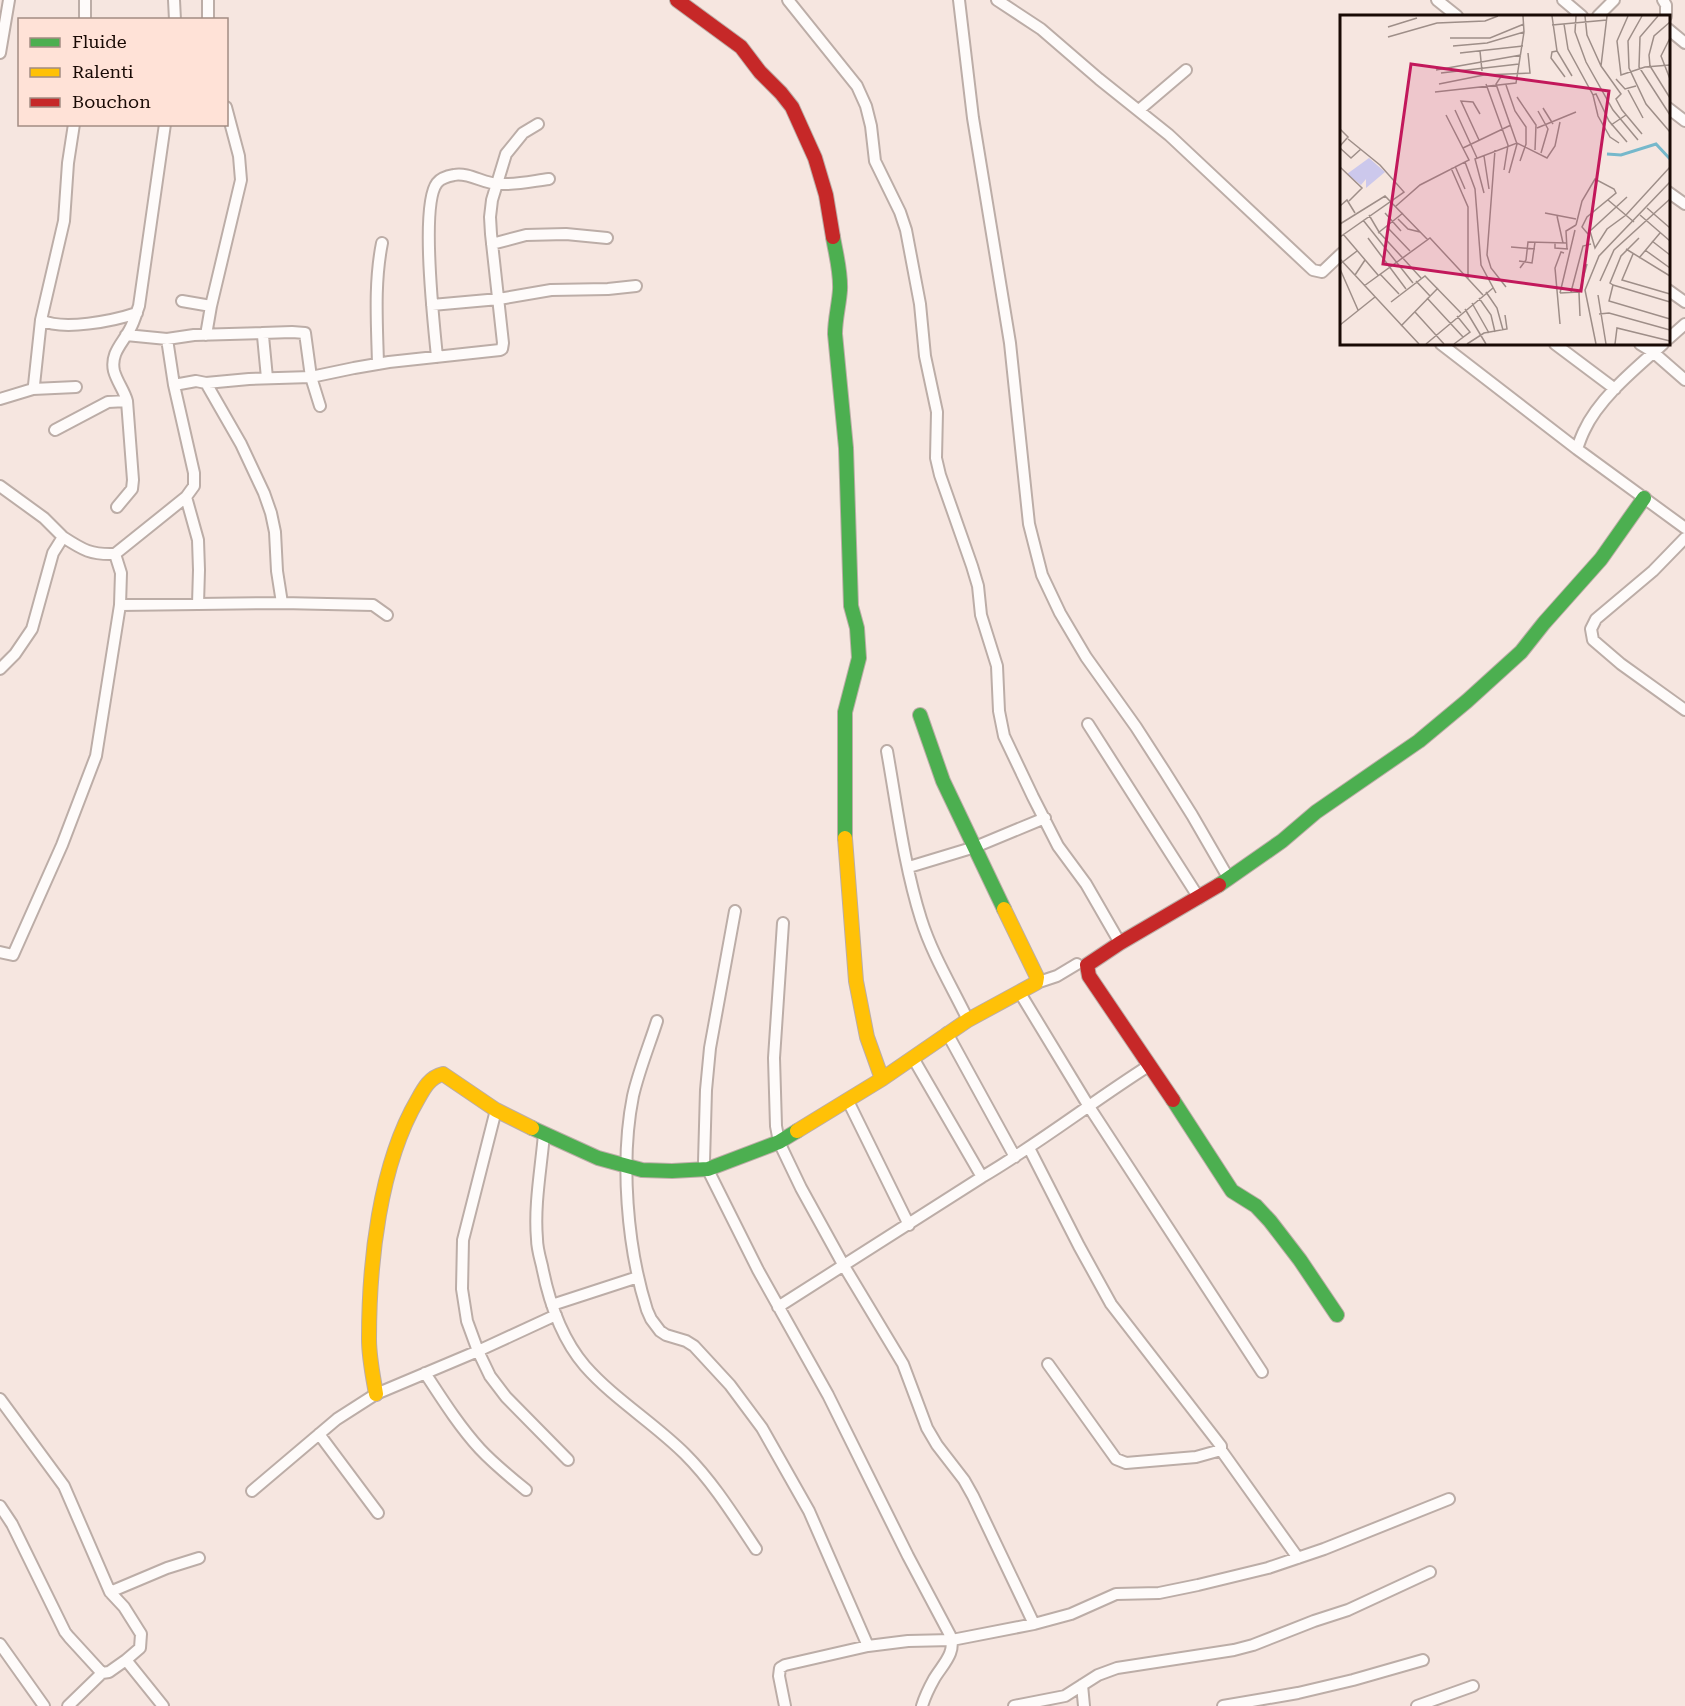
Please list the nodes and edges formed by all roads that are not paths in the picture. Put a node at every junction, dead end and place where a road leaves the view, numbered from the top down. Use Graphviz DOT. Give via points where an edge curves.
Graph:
graph roads {
  1 [pos="9,0"];
  2 [pos="85,0"];
  3 [pos="174,0"];
  4 [pos="208,0"];
  5 [pos="677,0"];
  6 [pos="788,0"];
  7 [pos="959,0"];
  8 [pos="997,0"];
  9 [pos="1437,0"];
  10 [pos="1563,0"];
  11 [pos="1614,0"];
  12 [pos="1663,0"];
  13 [pos="1456,15"];
  14 [pos="1581,15"];
  15 [pos="1599,15"];
  16 [pos="1666,15"];
  17 [pos="85,18"];
  18 [pos="175,18"];
  19 [pos="208,18"];
  20 [pos="1670,31"];
  21 [pos="1685,44"];
  22 [pos="0,53"];
  23 [pos="1186,70"];
  24 [pos="1139,110"];
  25 [pos="1670,110"];
  26 [pos="228,115"];
  27 [pos="1685,121"];
  28 [pos="538,124"];
  29 [pos="74,126"];
  30 [pos="165,126"];
  31 [pos="549,179"];
  32 [pos="497,184"];
  33 [pos="1670,193"];
  34 [pos="1685,204"];
  35 [pos="607,238"];
  36 [pos="382,243"];
  37 [pos="492,243"];
  38 [pos="1340,256"];
  39 [pos="636,286"];
  40 [pos="1670,291"];
  41 [pos="499,299"];
  42 [pos="182,301"];
  43 [pos="1685,302"];
  44 [pos="432,305"];
  45 [pos="211,306"];
  46 [pos="136,313"];
  47 [pos="41,320"];
  48 [pos="1685,324"];
  49 [pos="262,333"];
  50 [pos="126,335"];
  51 [pos="206,335"];
  52 [pos="1670,337"];
  53 [pos="166,339"];
  54 [pos="1442,345"];
  55 [pos="1556,345"];
  56 [pos="1642,345"];
  57 [pos="1662,345"];
  58 [pos="1653,352"];
  59 [pos="437,357"];
  60 [pos="378,364"];
  61 [pos="311,377"];
  62 [pos="267,378"];
  63 [pos="1685,380"];
  64 [pos="206,382"];
  65 [pos="174,385"];
  66 [pos="76,387"];
  67 [pos="33,389"];
  68 [pos="1615,389"];
  69 [pos="0,399"];
  70 [pos="127,401"];
  71 [pos="320,406"];
  72 [pos="55,430"];
  73 [pos="1577,449"];
  74 [pos="0,486"];
  75 [pos="186,497"];
  76 [pos="1644,498"];
  77 [pos="117,507"];
  78 [pos="1685,528"];
  79 [pos="63,537"];
  80 [pos="1685,538"];
  81 [pos="115,554"];
  82 [pos="282,603"];
  83 [pos="198,604"];
  84 [pos="120,605"];
  85 [pos="387,615"];
  86 [pos="0,669"];
  87 [pos="1685,710"];
  88 [pos="920,715"];
  89 [pos="1088,724"];
  90 [pos="887,751"];
  91 [pos="1045,818"];
  92 [pos="975,847"];
  93 [pos="909,867"];
  94 [pos="1229,879"];
  95 [pos="1199,898"];
  96 [pos="735,911"];
  97 [pos="783,923"];
  98 [pos="1119,943"];
  99 [pos="0,952"];
  100 [pos="1077,964"];
  101 [pos="1036,983"];
  102 [pos="1020,993"];
  103 [pos="968,1020"];
  104 [pos="657,1021"];
  105 [pos="947,1033"];
  106 [pos="913,1058"];
  107 [pos="1150,1065"];
  108 [pos="882,1079"];
  109 [pos="848,1101"];
  110 [pos="1088,1106"];
  111 [pos="496,1110"];
  112 [pos="544,1134"];
  113 [pos="779,1142"];
  114 [pos="1029,1148"];
  115 [pos="1015,1157"];
  116 [pos="626,1167"];
  117 [pos="708,1169"];
  118 [pos="982,1177"];
  119 [pos="909,1225"];
  120 [pos="844,1266"];
  121 [pos="638,1277"];
  122 [pos="778,1307"];
  123 [pos="554,1310"];
  124 [pos="1337,1314"];
  125 [pos="478,1351"];
  126 [pos="1048,1364"];
  127 [pos="1262,1372"];
  128 [pos="425,1373"];
  129 [pos="375,1394"];
  130 [pos="0,1399"];
  131 [pos="319,1434"];
  132 [pos="1221,1450"];
  133 [pos="568,1460"];
  134 [pos="526,1490"];
  135 [pos="252,1491"];
  136 [pos="1449,1499"];
  137 [pos="0,1506"];
  138 [pos="378,1513"];
  139 [pos="756,1549"];
  140 [pos="199,1558"];
  141 [pos="1298,1558"];
  142 [pos="1430,1572"];
  143 [pos="110,1592"];
  144 [pos="1034,1624"];
  145 [pos="952,1640"];
  146 [pos="0,1644"];
  147 [pos="868,1646"];
  148 [pos="126,1660"];
  149 [pos="1423,1660"];
  150 [pos="102,1673"];
  151 [pos="1082,1685"];
  152 [pos="1473,1686"];
  153 [pos="45,1706"];
  154 [pos="68,1706"];
  155 [pos="164,1706"];
  156 [pos="785,1706"];
  157 [pos="922,1706"];
  158 [pos="1014,1706"];
  159 [pos="1084,1706"];
  160 [pos="1224,1706"];
  161 [pos="1417,1706"];
  1 -- 22 [label="street"];
  2 -- 17 [label="street"];
  3 -- 18 [label="street"];
  4 -- 19 [label="street"];
  5 -- 108 [label="street" via="741,47 787,100 800,122 826,195 841,282 835,334 846,448 851,606 859,658 845,712 845,847 858,992 867,1037"];
  6 -- 91 [label="street" via="856,86 869,116 875,161 906,230 937,412 936,458 940,475 972,566 981,615 998,666 1004,736"];
  7 -- 94 [label="street" via="973,118 1010,343 1034,549 1060,613 1086,657 1159,763"];
  8 -- 24 [label="street" via="1041,29"];
  9 -- 13 [label="street"];
  10 -- 14 [label="street"];
  11 -- 15 [label="street"];
  12 -- 16 [label="street"];
  20 -- 21 [label="street"];
  23 -- 24 [label="street"];
  24 -- 38 [label="street" via="1313,270 1322,272"];
  25 -- 27 [label="street"];
  26 -- 45 [label="street" via="241,180"];
  28 -- 32 [label="street" via="524,133 506,154"];
  29 -- 47 [label="street" via="64,221"];
  30 -- 46 [label="street"];
  31 -- 32 [label="street"];
  32 -- 37 [label="street" via="490,217"];
  32 -- 44 [label="street" via="460,174 436,184 429,212"];
  33 -- 34 [label="street"];
  35 -- 37 [label="street" via="526,235"];
  36 -- 60 [label="street" via="376,288"];
  37 -- 41 [label="street"];
  39 -- 41 [label="street" via="550,290"];
  40 -- 43 [label="street"];
  41 -- 44 [label="street"];
  41 -- 59 [label="street" via="502,349"];
  42 -- 45 [label="street"];
  44 -- 59 [label="street"];
  45 -- 51 [label="street"];
  46 -- 47 [label="street" via="87,324 52,324"];
  46 -- 50 [label="street"];
  47 -- 67 [label="street"];
  48 -- 52 [label="street"];
  49 -- 51 [label="street"];
  49 -- 61 [label="street" via="304,333"];
  49 -- 62 [label="street"];
  50 -- 53 [label="street"];
  50 -- 70 [label="street" via="113,364"];
  51 -- 53 [label="street"];
  53 -- 65 [label="street"];
  54 -- 73 [label="street"];
  55 -- 68 [label="street"];
  56 -- 58 [label="street"];
  57 -- 58 [label="street"];
  58 -- 63 [label="street"];
  58 -- 68 [label="street"];
  59 -- 60 [label="street"];
  60 -- 61 [label="street"];
  61 -- 62 [label="street"];
  61 -- 71 [label="street"];
  62 -- 64 [label="street"];
  64 -- 65 [label="street"];
  64 -- 82 [label="street" via="264,492 275,532"];
  65 -- 75 [label="street" via="195,480"];
  66 -- 67 [label="street"];
  67 -- 69 [label="street"];
  68 -- 73 [label="street" via="1597,408"];
  70 -- 72 [label="street" via="108,402"];
  70 -- 77 [label="street" via="133,480 132,489"];
  73 -- 76 [label="street"];
  74 -- 79 [label="street"];
  75 -- 81 [label="street"];
  75 -- 83 [label="street" via="198,540"];
  76 -- 78 [label="street"];
  76 -- 94 [label="street" via="1601,559 1521,652 1419,741 1316,812"];
  79 -- 81 [label="street" via="85,551"];
  79 -- 86 [label="street" via="53,553 32,629"];
  80 -- 87 [label="street" via="1596,619 1591,629 1593,640"];
  81 -- 84 [label="street" via="120,573"];
  82 -- 83 [label="street"];
  82 -- 85 [label="street" via="373,605"];
  83 -- 84 [label="street"];
  84 -- 99 [label="street" via="96,756 13,955"];
  88 -- 92 [label="street" via="943,781"];
  89 -- 95 [label="street"];
  90 -- 93 [label="street"];
  91 -- 92 [label="street"];
  91 -- 98 [label="street" via="1058,846 1086,884"];
  92 -- 93 [label="street"];
  92 -- 101 [label="street"];
  93 -- 103 [label="street" via="933,949"];
  94 -- 95 [label="street"];
  95 -- 98 [label="street"];
  96 -- 117 [label="street" via="710,1048 704,1156"];
  97 -- 113 [label="street" via="774,1058"];
  98 -- 107 [label="street" via="1089,963 1087,972"];
  100 -- 101 [label="street"];
  101 -- 102 [label="street"];
  102 -- 103 [label="street"];
  102 -- 110 [label="street"];
  103 -- 105 [label="street"];
  104 -- 116 [label="street" via="633,1098"];
  105 -- 106 [label="street"];
  105 -- 115 [label="street"];
  106 -- 108 [label="street"];
  106 -- 118 [label="street"];
  107 -- 110 [label="street"];
  107 -- 124 [label="street" via="1232,1191 1259,1209"];
  108 -- 109 [label="street"];
  109 -- 113 [label="street"];
  109 -- 119 [label="street"];
  110 -- 114 [label="street"];
  110 -- 127 [label="street"];
  111 -- 112 [label="street"];
  111 -- 125 [label="street" via="462,1260 467,1321"];
  111 -- 129 [label="street" via="439,1074 421,1093 399,1131 385,1183 374,1254 369,1336"];
  112 -- 116 [label="street"];
  112 -- 123 [label="street" via="537,1240"];
  113 -- 117 [label="street"];
  113 -- 120 [label="street"];
  114 -- 115 [label="street"];
  114 -- 132 [label="street" via="1111,1304"];
  115 -- 118 [label="street"];
  116 -- 117 [label="street"];
  116 -- 121 [label="street"];
  117 -- 122 [label="street"];
  118 -- 119 [label="street"];
  119 -- 120 [label="street"];
  120 -- 122 [label="street"];
  120 -- 144 [label="street" via="903,1364 927,1428 973,1496"];
  121 -- 123 [label="street"];
  121 -- 147 [label="street" via="655,1325 666,1335 694,1346 762,1428 809,1511"];
  122 -- 145 [label="street" via="828,1395"];
  123 -- 125 [label="street"];
  123 -- 139 [label="street" via="567,1341 585,1366 684,1453"];
  125 -- 128 [label="street"];
  125 -- 133 [label="street" via="506,1397"];
  126 -- 132 [label="street" via="1120,1461 1187,1458"];
  128 -- 129 [label="street"];
  128 -- 134 [label="street" via="480,1449"];
  129 -- 131 [label="street"];
  130 -- 143 [label="street" via="64,1486"];
  131 -- 135 [label="street"];
  131 -- 138 [label="street"];
  132 -- 141 [label="street"];
  136 -- 141 [label="street"];
  137 -- 150 [label="street" via="65,1632"];
  140 -- 143 [label="street"];
  141 -- 144 [label="street" via="1159,1593 1116,1594 1071,1614"];
  142 -- 151 [label="street" via="1348,1610 1253,1645 1117,1668"];
  143 -- 148 [label="street" via="141,1634 140,1648"];
  144 -- 145 [label="street"];
  145 -- 147 [label="street"];
  145 -- 157 [label="street" via="948,1660"];
  146 -- 153 [label="street"];
  147 -- 156 [label="street" via="782,1666 779,1676"];
  148 -- 150 [label="street"];
  148 -- 155 [label="street"];
  149 -- 160 [label="street" via="1298,1693"];
  150 -- 154 [label="street"];
  151 -- 158 [label="street" via="1065,1696"];
  151 -- 159 [label="street"];
  152 -- 161 [label="street"];
}
